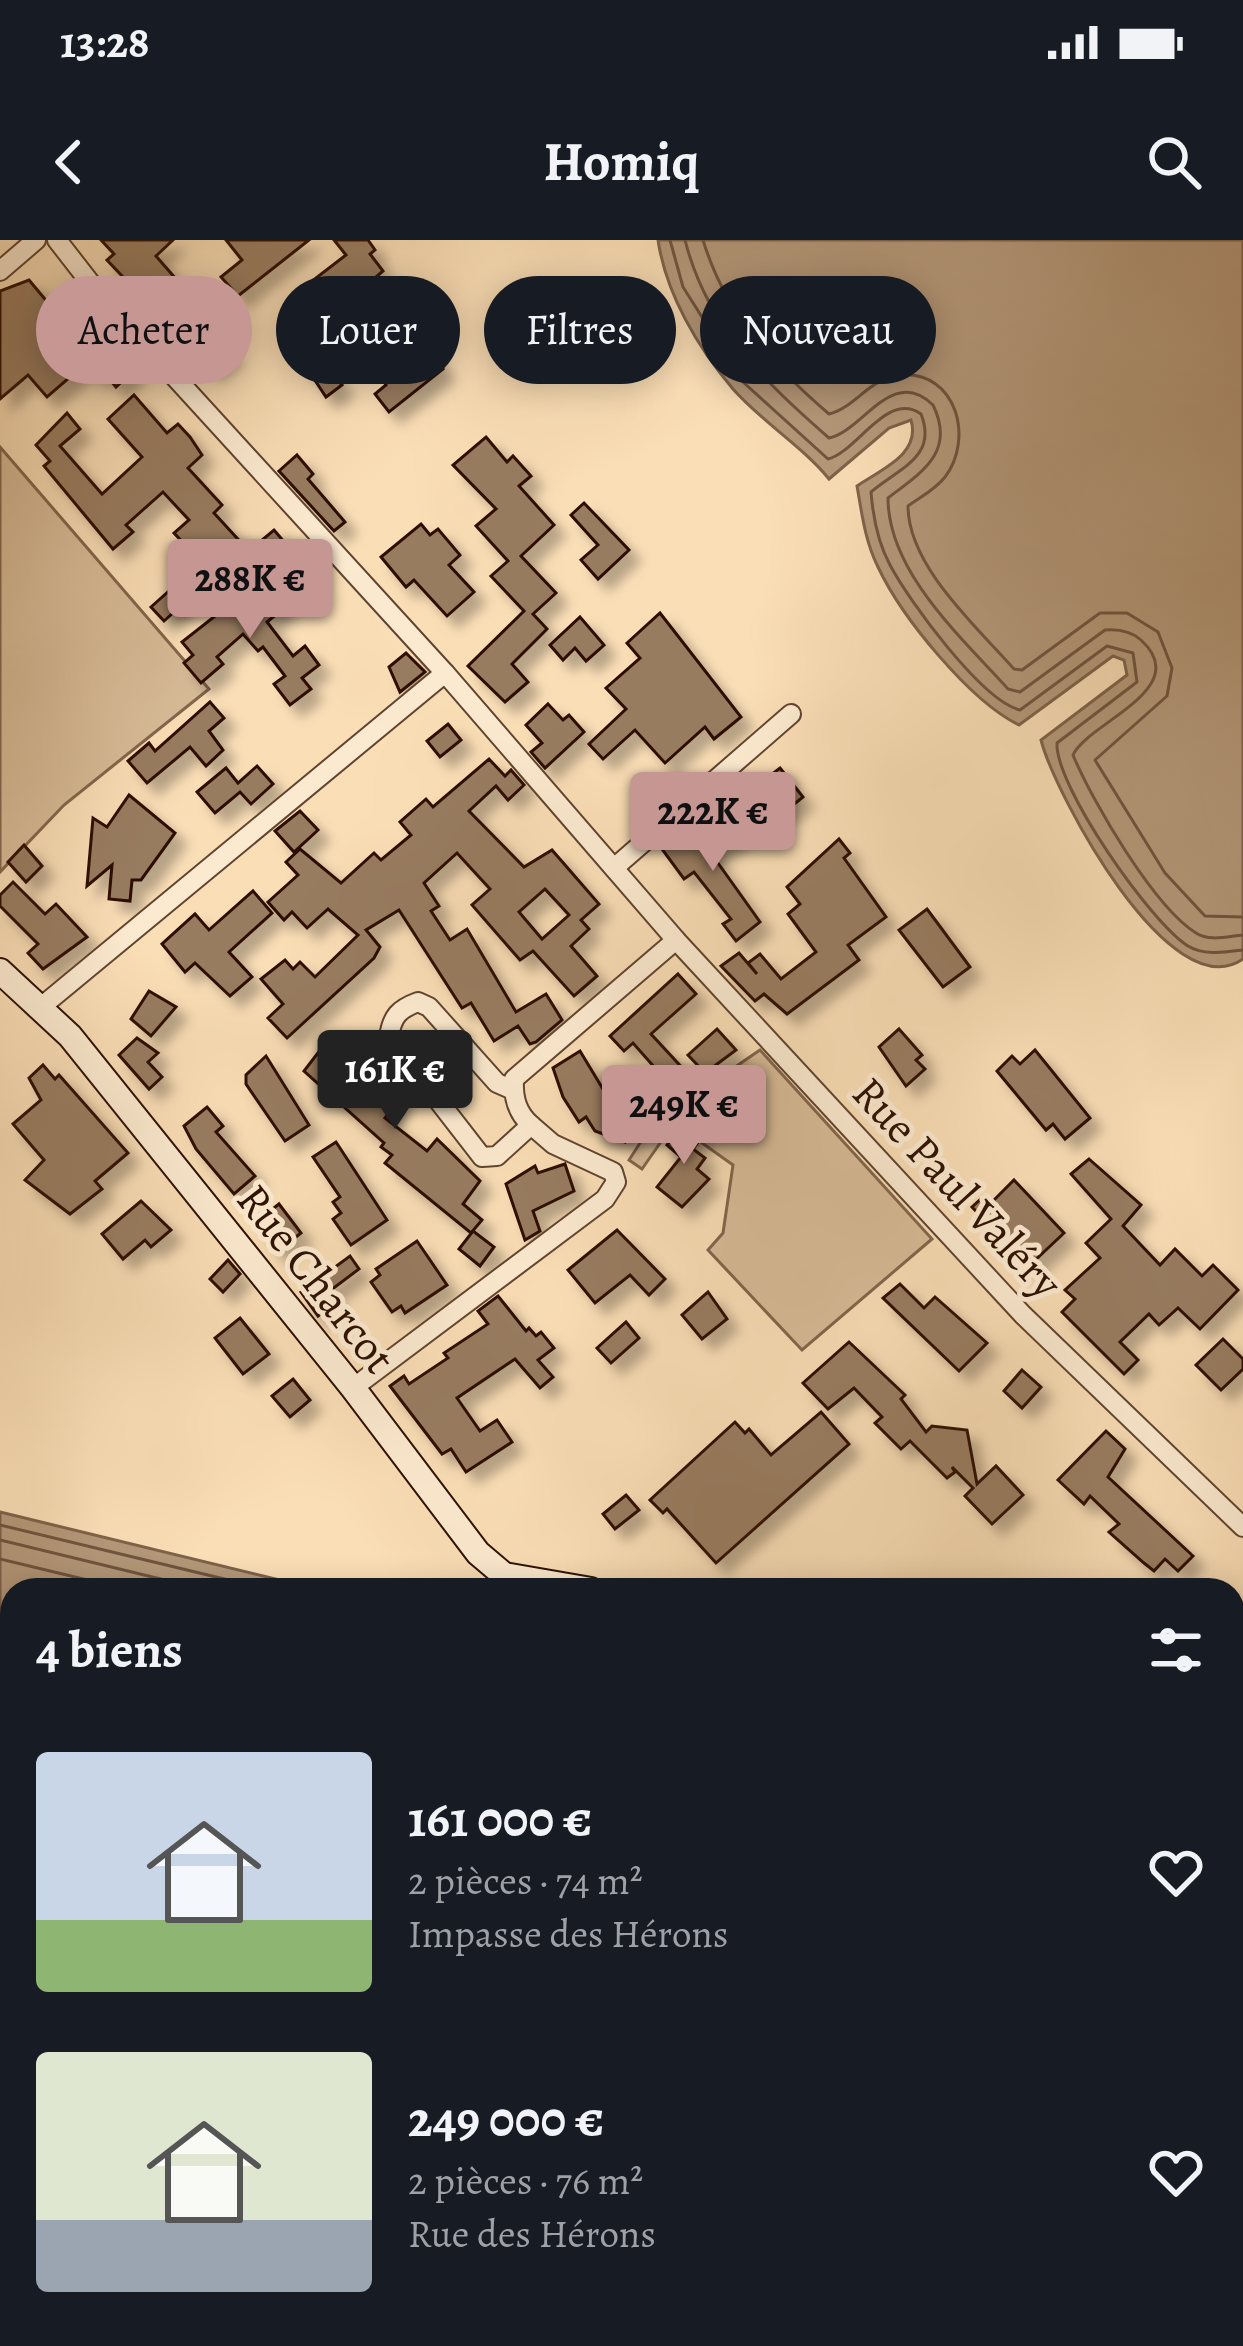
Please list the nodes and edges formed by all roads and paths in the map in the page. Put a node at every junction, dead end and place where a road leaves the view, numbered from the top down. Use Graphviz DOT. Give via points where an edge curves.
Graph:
graph roads {
  1 [pos="36,240"];
  2 [pos="57,240"];
  3 [pos="0,271"];
  4 [pos="445,673"];
  5 [pos="791,715"];
  6 [pos="614,868"];
  7 [pos="676,940"];
  8 [pos="0,971"];
  9 [pos="41,1007"];
  10 [pos="513,1090"];
  11 [pos="531,1126"];
  12 [pos="352,1388"];
  13 [pos="1243,1527"];
  14 [pos="521,1578"];
  1 -- 3 [label="street"];
  2 -- 4 [label="street, Rue Paul Valéry"];
  4 -- 6 [label="street, Rue Paul Valéry"];
  4 -- 9 [label="street"];
  5 -- 6 [label="street"];
  6 -- 7 [label="street, Rue Paul Valéry"];
  7 -- 10 [label="street" via="523,1069"];
  7 -- 13 [label="street, Rue Paul Valéry" via="1023,1315"];
  8 -- 9 [label="street, Rue Charcot"];
  9 -- 12 [label="street, Rue Charcot"];
  10 -- 11 [label="street"];
  10 -- 11 [label="street" via="497,1083 429,1007 418,1002 391,1022 389,1037 482,1157 497,1156"];
  11 -- 12 [label="street" via="613,1172 616,1182 604,1199"];
  12 -- 14 [label="street, Rue Charcot" via="491,1567"];
}
